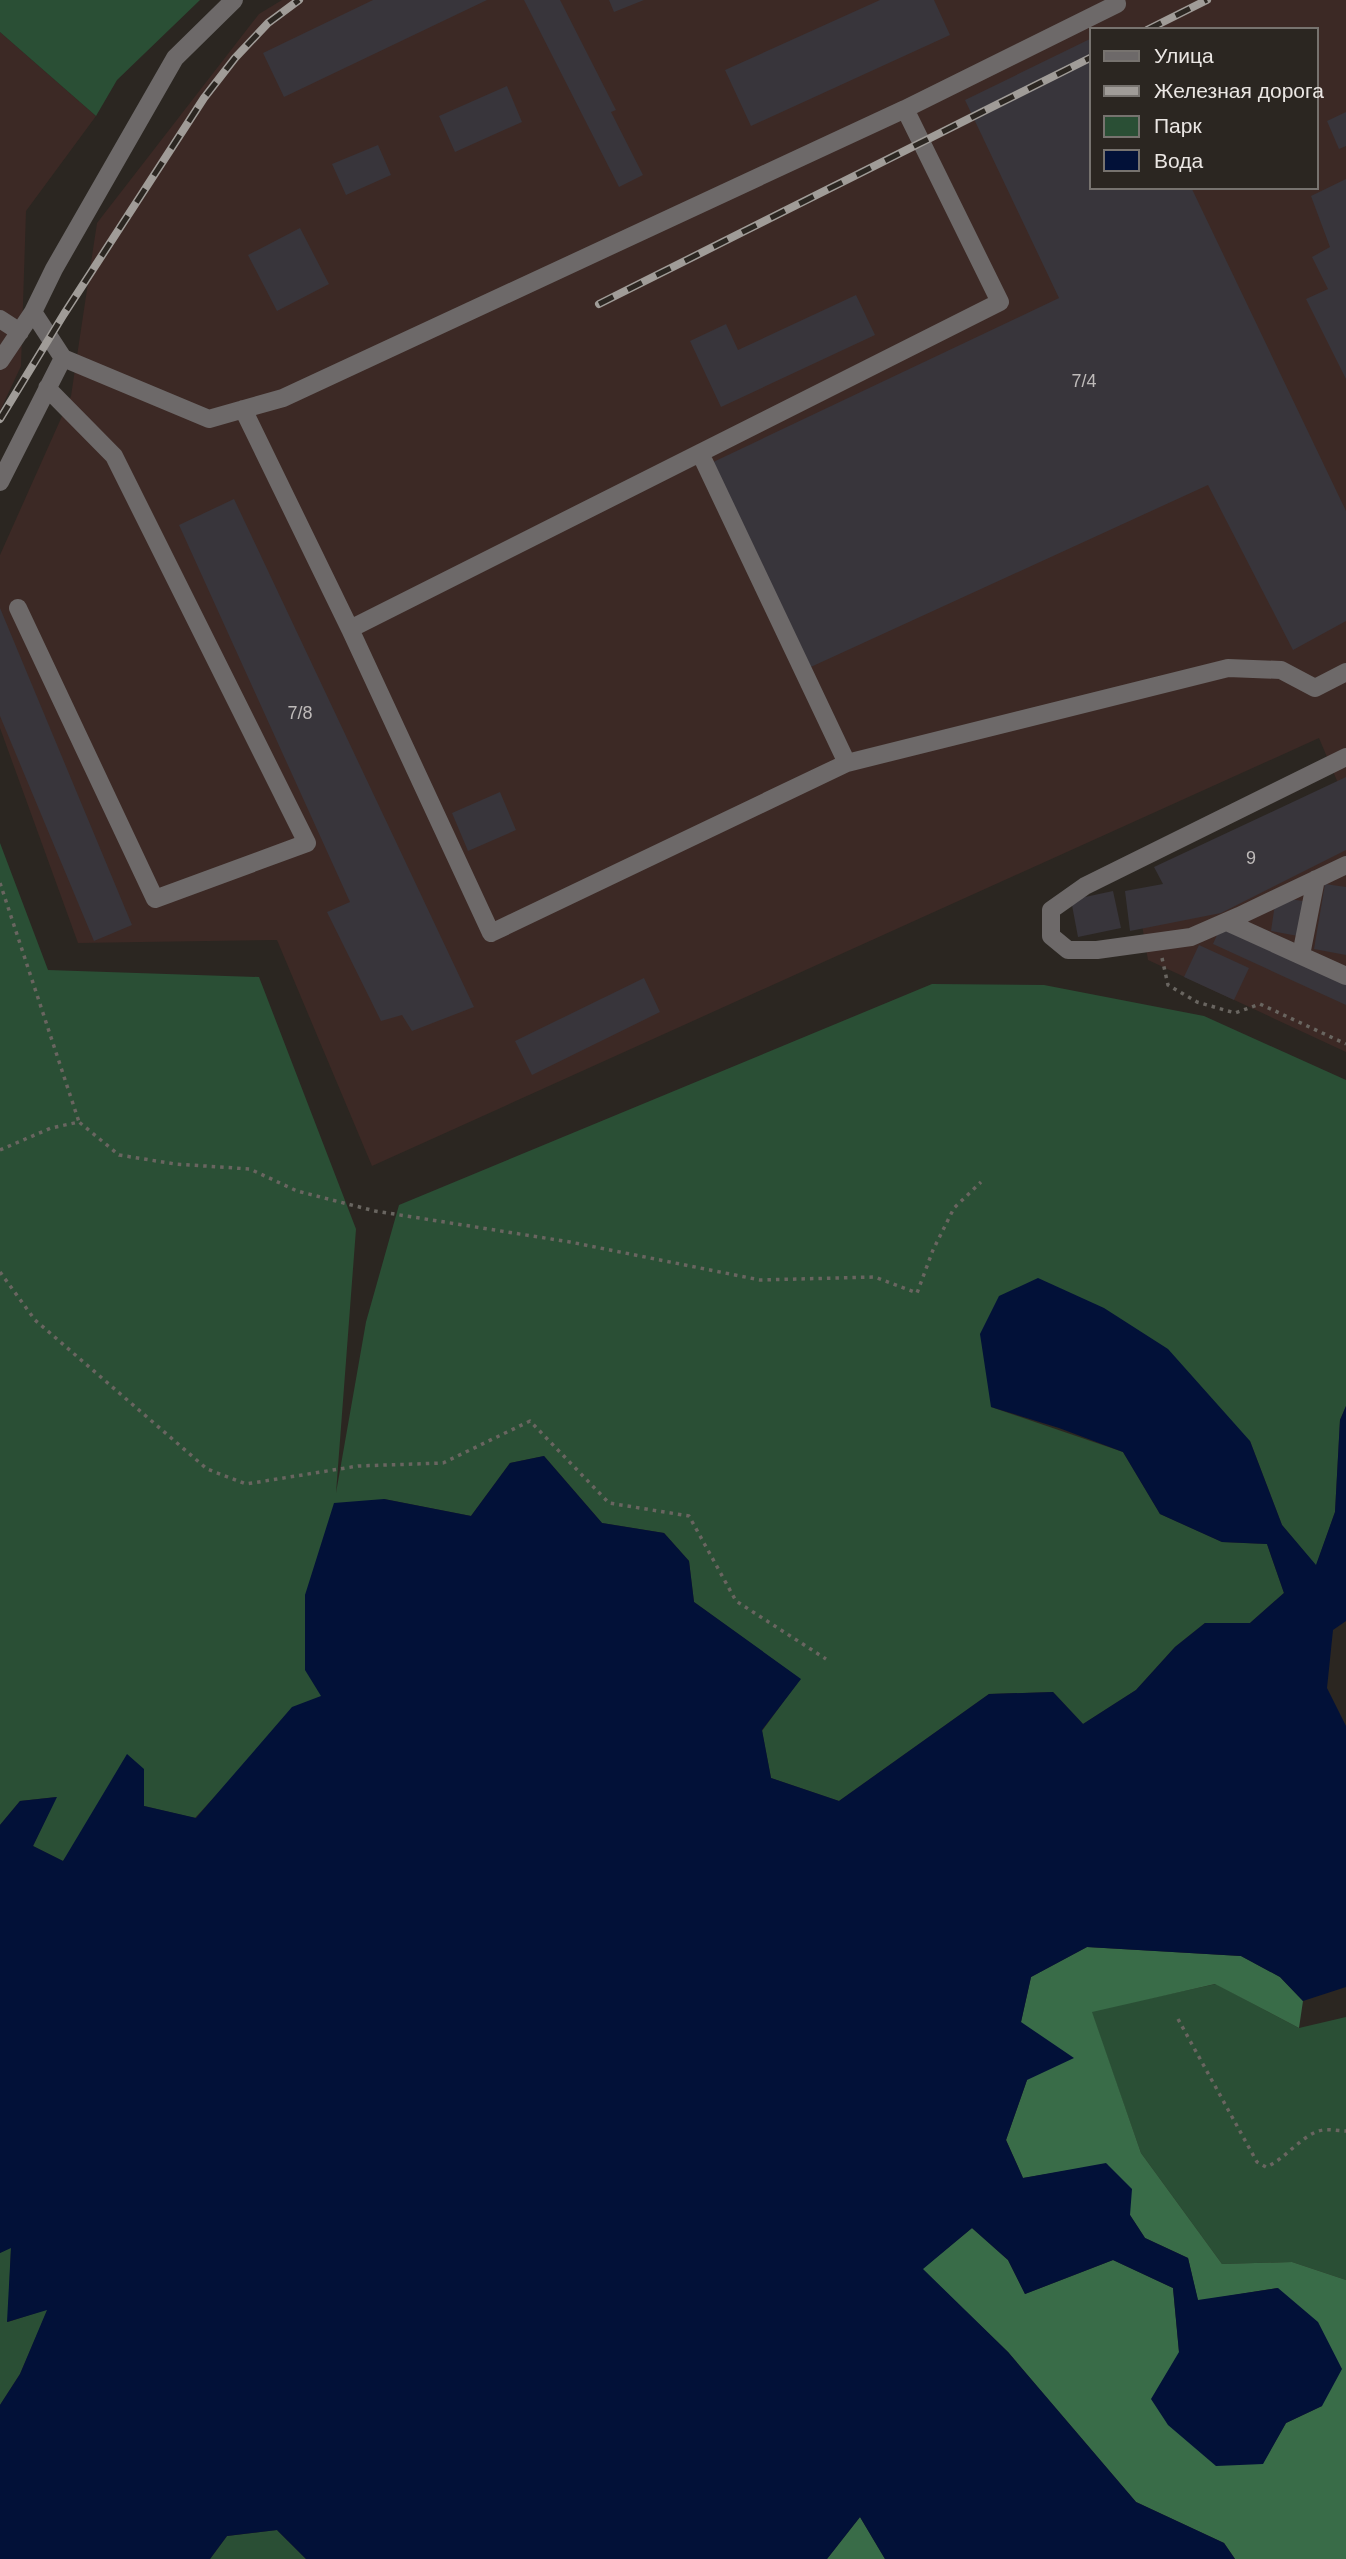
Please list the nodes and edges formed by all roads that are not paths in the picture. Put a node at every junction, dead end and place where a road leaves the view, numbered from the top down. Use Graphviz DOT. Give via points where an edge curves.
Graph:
graph roads {
  1 [pos="234,0"];
  2 [pos="1116,0"];
  3 [pos="905,108"];
  4 [pos="33,312"];
  5 [pos="0,320"];
  6 [pos="20,332"];
  7 [pos="63,358"];
  8 [pos="0,361"];
  9 [pos="47,388"];
  10 [pos="243,409"];
  11 [pos="700,453"];
  12 [pos="0,482"];
  13 [pos="18,608"];
  14 [pos="350,629"];
  15 [pos="1346,672"];
  16 [pos="1346,757"];
  17 [pos="848,762"];
  18 [pos="1346,864"];
  19 [pos="1316,879"];
  20 [pos="1227,922"];
  21 [pos="1301,955"];
  22 [pos="1346,976"];
  1 -- 4 [label="lane" via="176,58"];
  2 -- 3 [label="lane" via="1117,4"];
  3 -- 10 [label="lane" via="283,398"];
  3 -- 11 [label="lane" via="1000,302"];
  4 -- 6 [label="lane"];
  4 -- 7 [label="lane"];
  5 -- 6 [label="lane"];
  6 -- 8 [label="lane"];
  7 -- 9 [label="lane"];
  7 -- 10 [label="lane" via="209,419"];
  9 -- 12 [label="lane"];
  9 -- 13 [label="lane" via="114,456 307,844 155,899"];
  10 -- 14 [label="lane"];
  11 -- 14 [label="lane"];
  11 -- 17 [label="lane"];
  14 -- 17 [label="lane" via="491,933"];
  15 -- 17 [label="lane" via="1315,688 1281,670 1228,668"];
  16 -- 20 [label="lane" via="1085,886 1051,910 1051,936 1068,950 1097,950 1191,937"];
  18 -- 19 [label="lane"];
  19 -- 20 [label="lane"];
  19 -- 21 [label="lane"];
  20 -- 21 [label="lane"];
  21 -- 22 [label="lane"];
}
